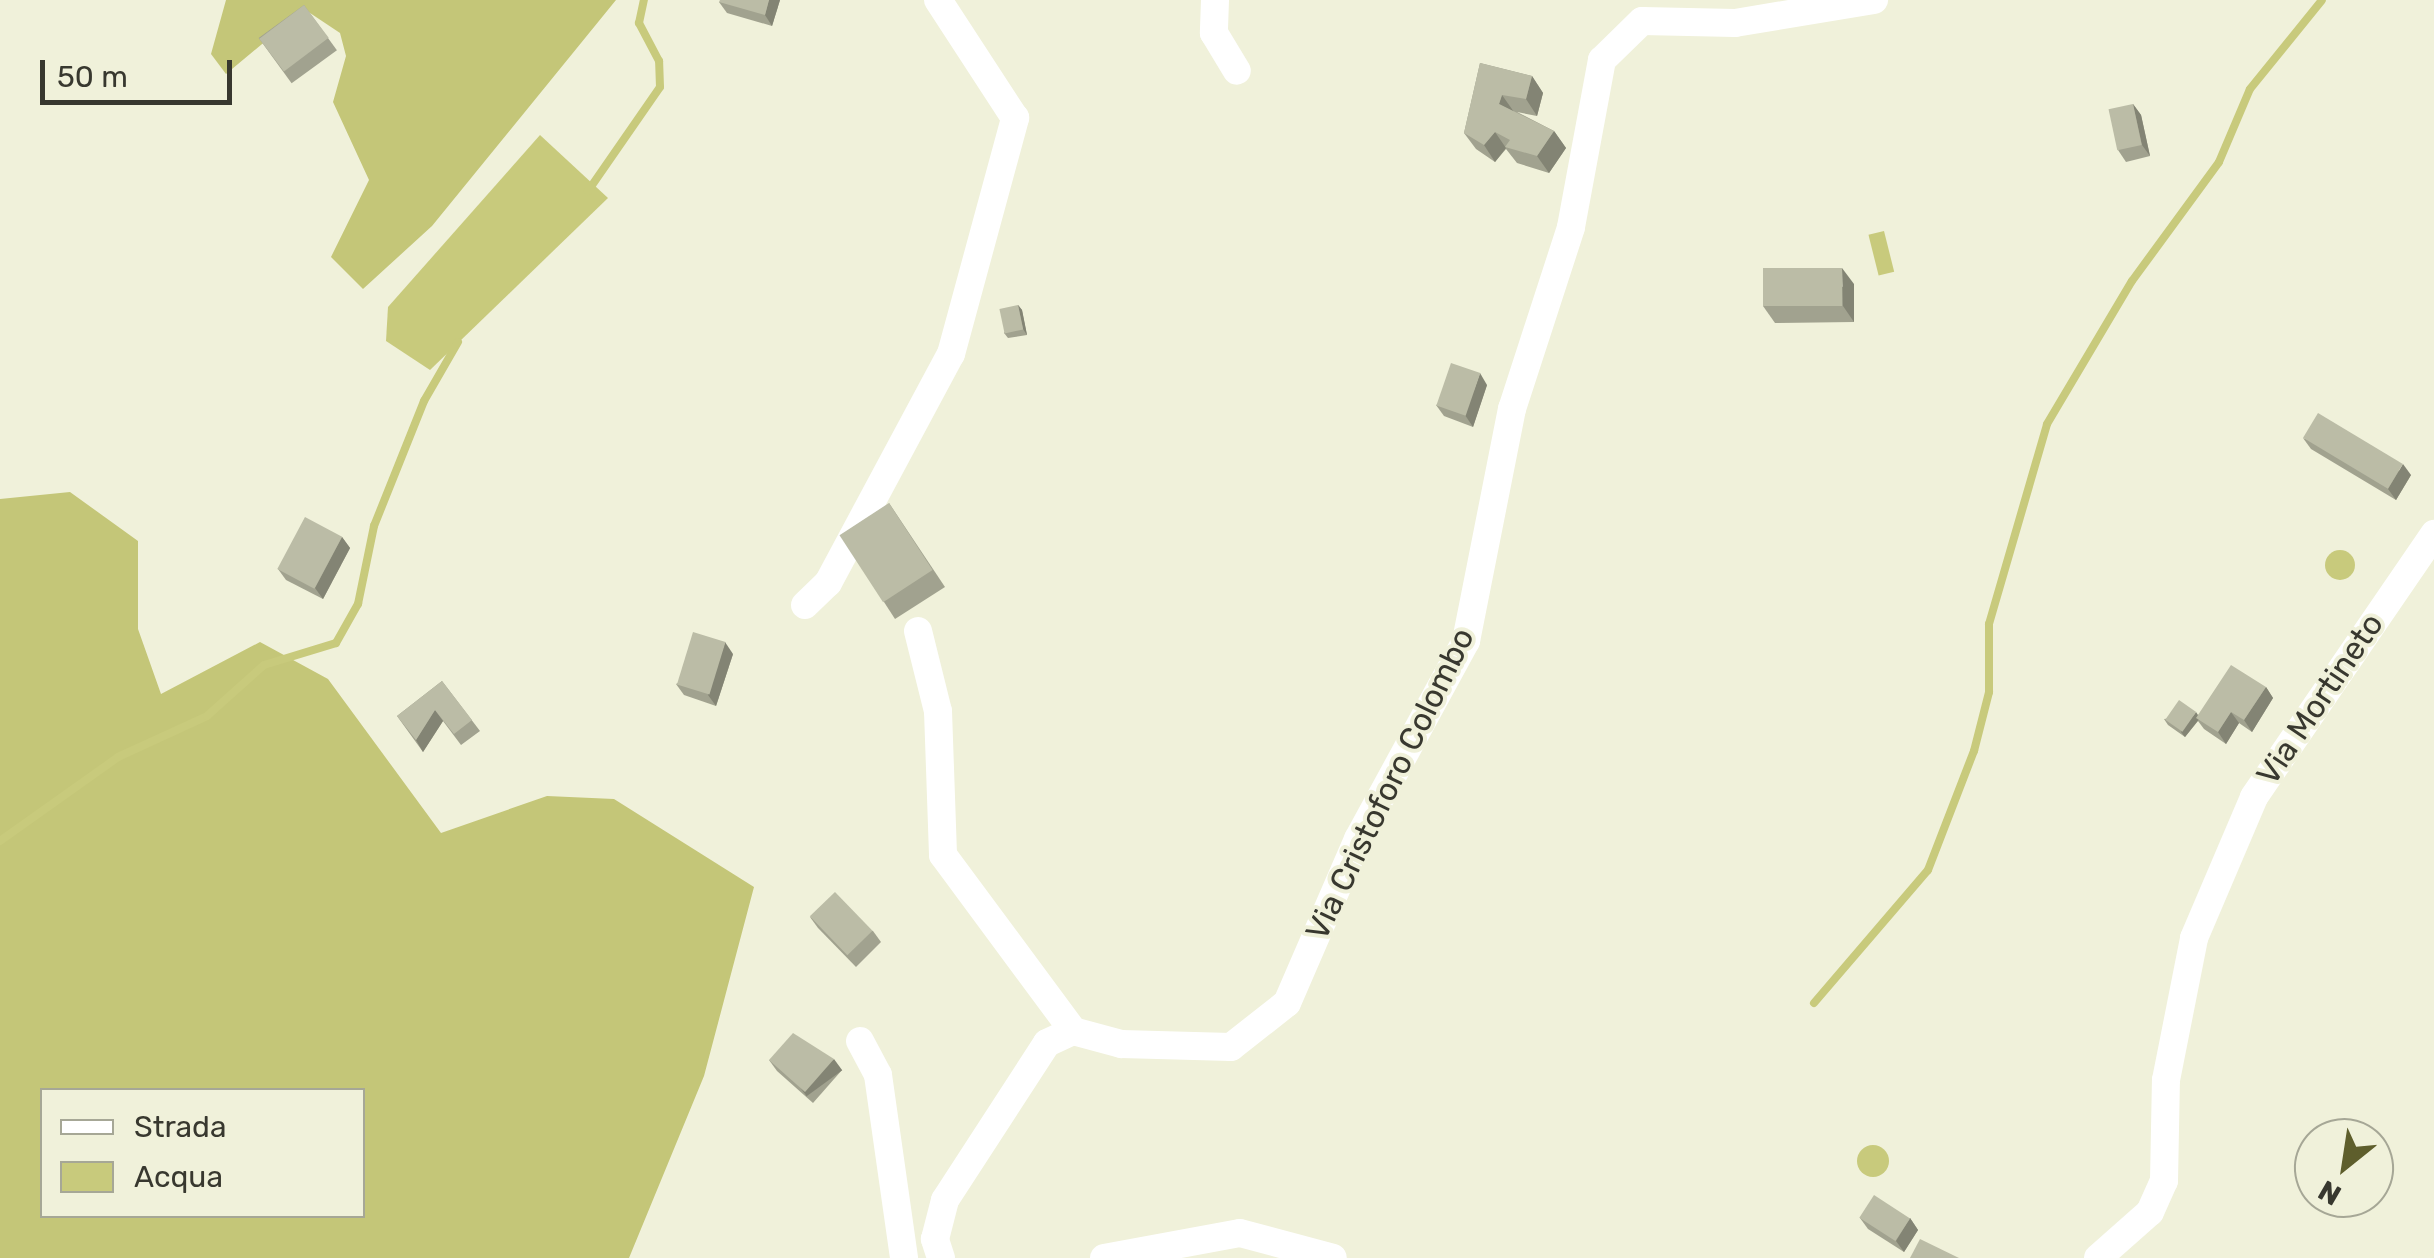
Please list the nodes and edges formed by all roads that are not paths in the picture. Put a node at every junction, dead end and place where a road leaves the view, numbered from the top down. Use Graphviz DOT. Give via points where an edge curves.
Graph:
graph roads {
  1 [pos="938,0"];
  2 [pos="1214,0"];
  3 [pos="1874,0"];
  4 [pos="1237,70"];
  5 [pos="2434,534"];
  6 [pos="805,605"];
  7 [pos="918,631"];
  8 [pos="1073,1031"];
  9 [pos="860,1041"];
  10 [pos="904,1258"];
  11 [pos="941,1258"];
  12 [pos="1104,1258"];
  13 [pos="1334,1258"];
  14 [pos="2098,1258"];
  1 -- 6 [label="street" via="1014,118 951,354 828,583"];
  2 -- 4 [label="street" via="1214,33"];
  3 -- 8 [label="street, Via Cristoforo Colombo" via="1735,23 1642,21 1602,60 1571,227 1512,410 1466,641 1358,839 1288,1003 1230,1047 1121,1044"];
  5 -- 14 [label="street, Via Mortineto" via="2254,797 2194,938 2166,1080 2164,1181 2150,1212"];
  7 -- 8 [label="street" via="938,711 943,855"];
  8 -- 11 [label="street" via="1047,1043 945,1200 935,1238"];
  9 -- 10 [label="street" via="878,1075"];
  12 -- 13 [label="street" via="1240,1233"];
}
